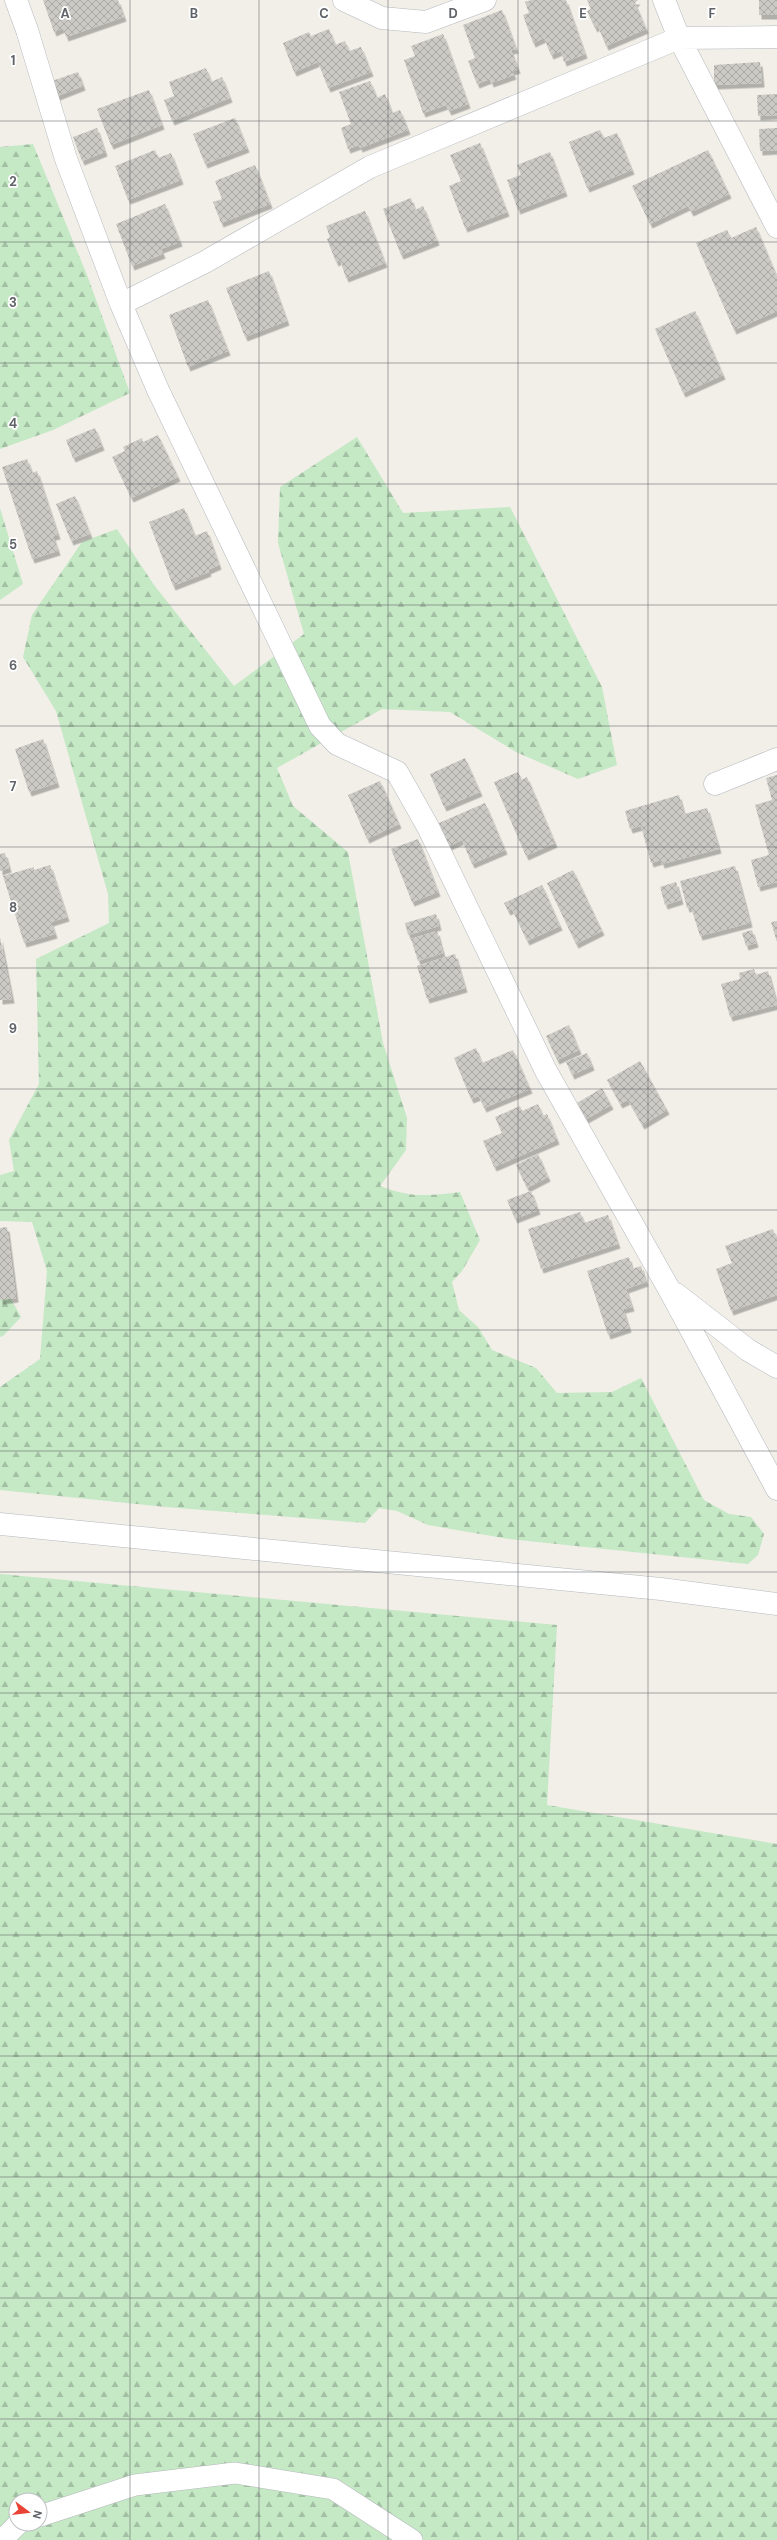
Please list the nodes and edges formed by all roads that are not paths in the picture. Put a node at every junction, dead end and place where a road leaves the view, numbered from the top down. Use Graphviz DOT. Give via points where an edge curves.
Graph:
graph roads {
  1 [pos="16,0"];
  2 [pos="344,0"];
  3 [pos="484,0"];
  4 [pos="664,0"];
  5 [pos="777,37"];
  6 [pos="679,38"];
  7 [pos="774,217"];
  8 [pos="121,304"];
  9 [pos="777,759"];
  10 [pos="715,784"];
  11 [pos="669,1289"];
  12 [pos="777,1367"];
  13 [pos="777,1488"];
  14 [pos="0,1524"];
  15 [pos="777,1604"];
  16 [pos="48,2513"];
  17 [pos="10,2532"];
  18 [pos="2,2540"];
  19 [pos="412,2540"];
  1 -- 8 [label="street" via="28,30 66,159"];
  2 -- 3 [label="street" via="382,18 426,22"];
  4 -- 6 [label="street"];
  5 -- 6 [label="street"];
  6 -- 7 [label="street"];
  6 -- 8 [label="street" via="370,167 205,262"];
  8 -- 11 [label="street" via="158,390 320,726 337,744 397,772 428,827 546,1071"];
  9 -- 10 [label="street"];
  11 -- 12 [label="street" via="748,1350"];
  11 -- 13 [label="street"];
  14 -- 15 [label="street" via="661,1589"];
  16 -- 19 [label="lane" via="135,2485 235,2473 333,2489"];
  17 -- 18 [label="lane"];
}
